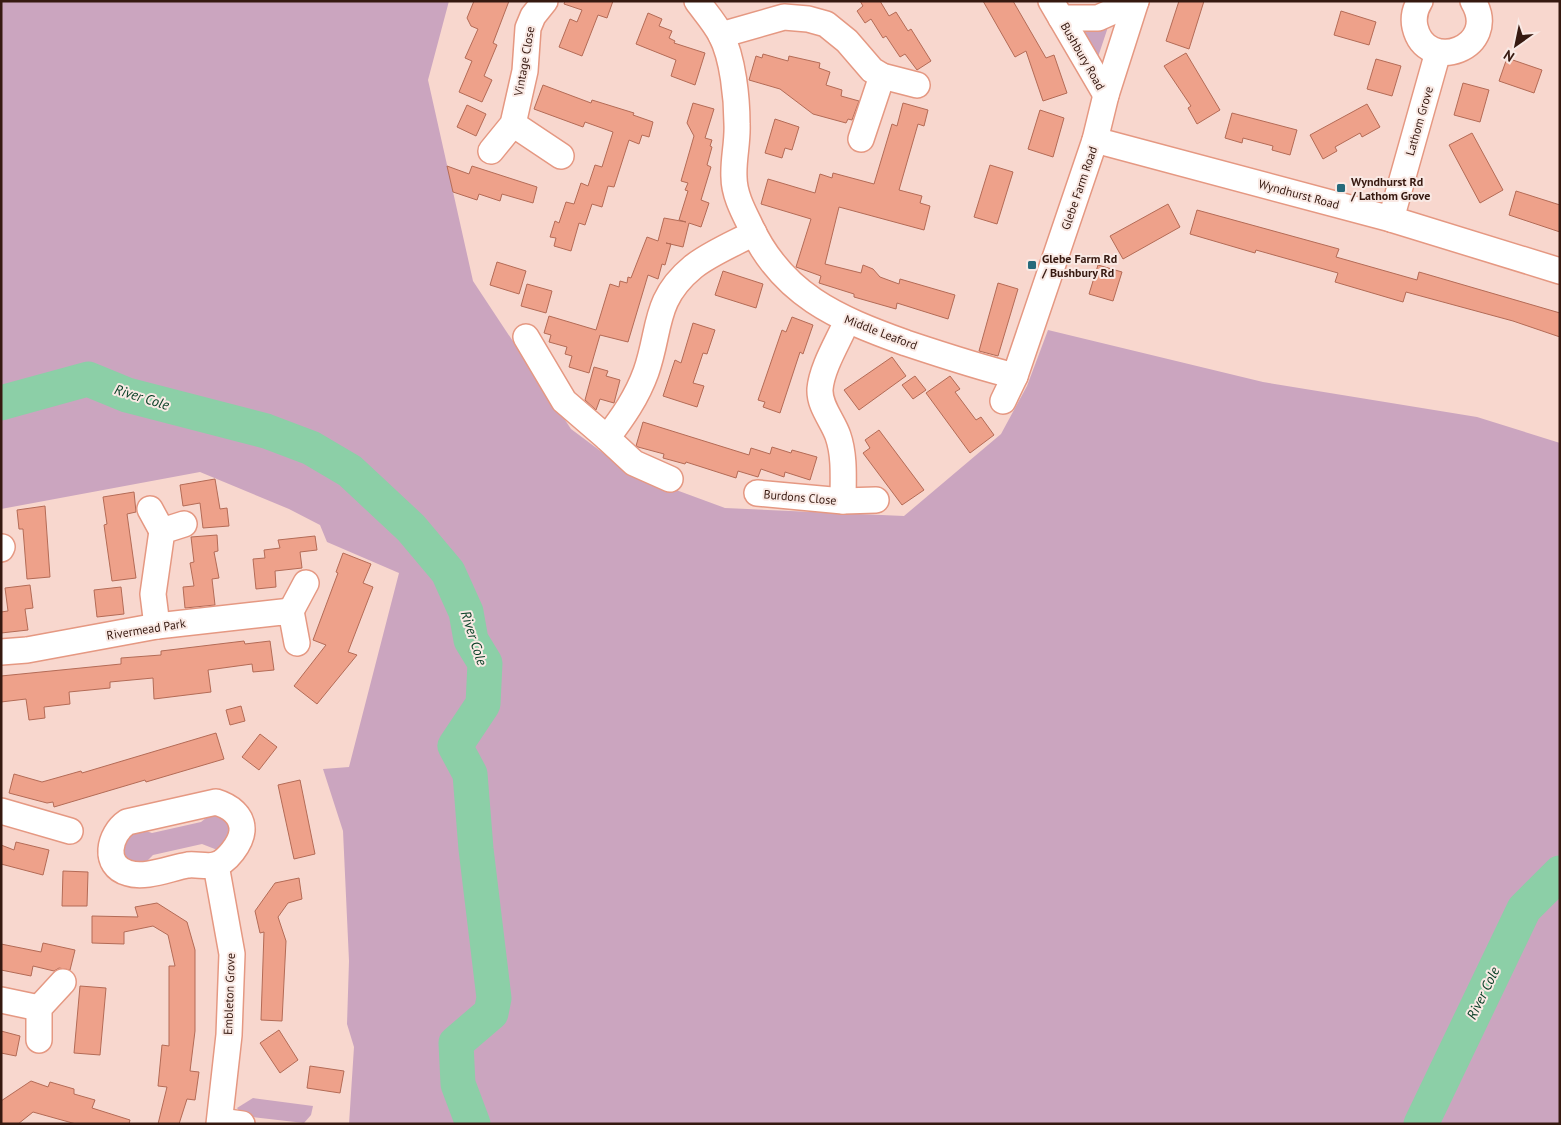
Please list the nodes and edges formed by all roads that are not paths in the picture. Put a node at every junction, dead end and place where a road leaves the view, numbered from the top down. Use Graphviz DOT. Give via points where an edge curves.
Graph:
graph roads {
  1 [pos="545,1"];
  2 [pos="697,1"];
  3 [pos="1136,1"];
  4 [pos="1420,1"];
  5 [pos="1473,1"];
  6 [pos="1056,10"];
  7 [pos="721,35"];
  8 [pos="1438,52"];
  9 [pos="882,76"];
  10 [pos="917,85"];
  11 [pos="1106,95"];
  12 [pos="513,124"];
  13 [pos="861,138"];
  14 [pos="1095,140"];
  15 [pos="491,151"];
  16 [pos="561,156"];
  17 [pos="1391,219"];
  18 [pos="754,233"];
  19 [pos="1560,271"];
  20 [pos="847,321"];
  21 [pos="526,337"];
  22 [pos="1015,376"];
  23 [pos="1004,401"];
  24 [pos="607,438"];
  25 [pos="670,479"];
  26 [pos="757,494"];
  27 [pos="876,500"];
  28 [pos="844,501"];
  29 [pos="150,509"];
  30 [pos="306,583"];
  31 [pos="291,611"];
  32 [pos="157,626"];
  33 [pos="297,643"];
  34 [pos="1,652"];
  35 [pos="1,811"];
  36 [pos="70,831"];
  37 [pos="216,865"];
  38 [pos="64,982"];
  39 [pos="1,1000"];
  40 [pos="39,1008"];
  41 [pos="39,1040"];
  42 [pos="227,1123"];
  1 -- 12 [label="street, Vintage Close" via="532,16 528,28 525,71"];
  2 -- 7 [label="street, Middle Leaford"];
  3 -- 6 [label="street, Bushbury Road" via="1098,18"];
  3 -- 11 [label="street, Glebe Farm Road"];
  4 -- 8 [label="street" via="1415,12 1416,32 1429,48"];
  5 -- 8 [label="street" via="1480,18 1475,38 1459,51"];
  6 -- 11 [label="street, Bushbury Road"];
  7 -- 9 [label="street" via="784,17 808,19 826,24"];
  7 -- 18 [label="street, Middle Leaford" via="733,77 737,125 734,179 739,202"];
  8 -- 17 [label="street, Lathom Grove"];
  9 -- 10 [label="street"];
  9 -- 13 [label="street"];
  11 -- 14 [label="street, Glebe Farm Road"];
  12 -- 15 [label="street, Vintage Close"];
  12 -- 16 [label="street"];
  14 -- 17 [label="street, Wyndhurst Road"];
  14 -- 22 [label="street, Glebe Farm Road"];
  17 -- 19 [label="street, Wyndhurst Road"];
  18 -- 20 [label="street, Middle Leaford" via="793,286"];
  18 -- 24 [label="street" via="694,266 673,288 663,303 646,371 631,406"];
  20 -- 22 [label="street, Middle Leaford" via="956,360"];
  20 -- 28 [label="street, Burdons Close" via="822,378 820,391 822,403 839,437"];
  21 -- 24 [label="street" via="564,401"];
  22 -- 23 [label="street, Glebe Farm Road"];
  24 -- 25 [label="street" via="634,463"];
  26 -- 28 [label="street, Burdons Close"];
  27 -- 28 [label="street, Burdons Close"];
  29 -- 32 [label="street" via="173,527 153,594"];
  30 -- 31 [label="street"];
  31 -- 32 [label="street, Rivermead Park"];
  31 -- 33 [label="street"];
  32 -- 34 [label="street, Rivermead Park"];
  35 -- 36 [label="street"];
  37 -- 37 [label="street" via="190,865 134,875 119,869 110,851 116,832 127,822 216,802 230,808 241,820 242,827 237,848"];
  37 -- 42 [label="street, Embleton Grove" via="232,954"];
  38 -- 40 [label="street"];
  39 -- 40 [label="street"];
  40 -- 41 [label="street"];
}
